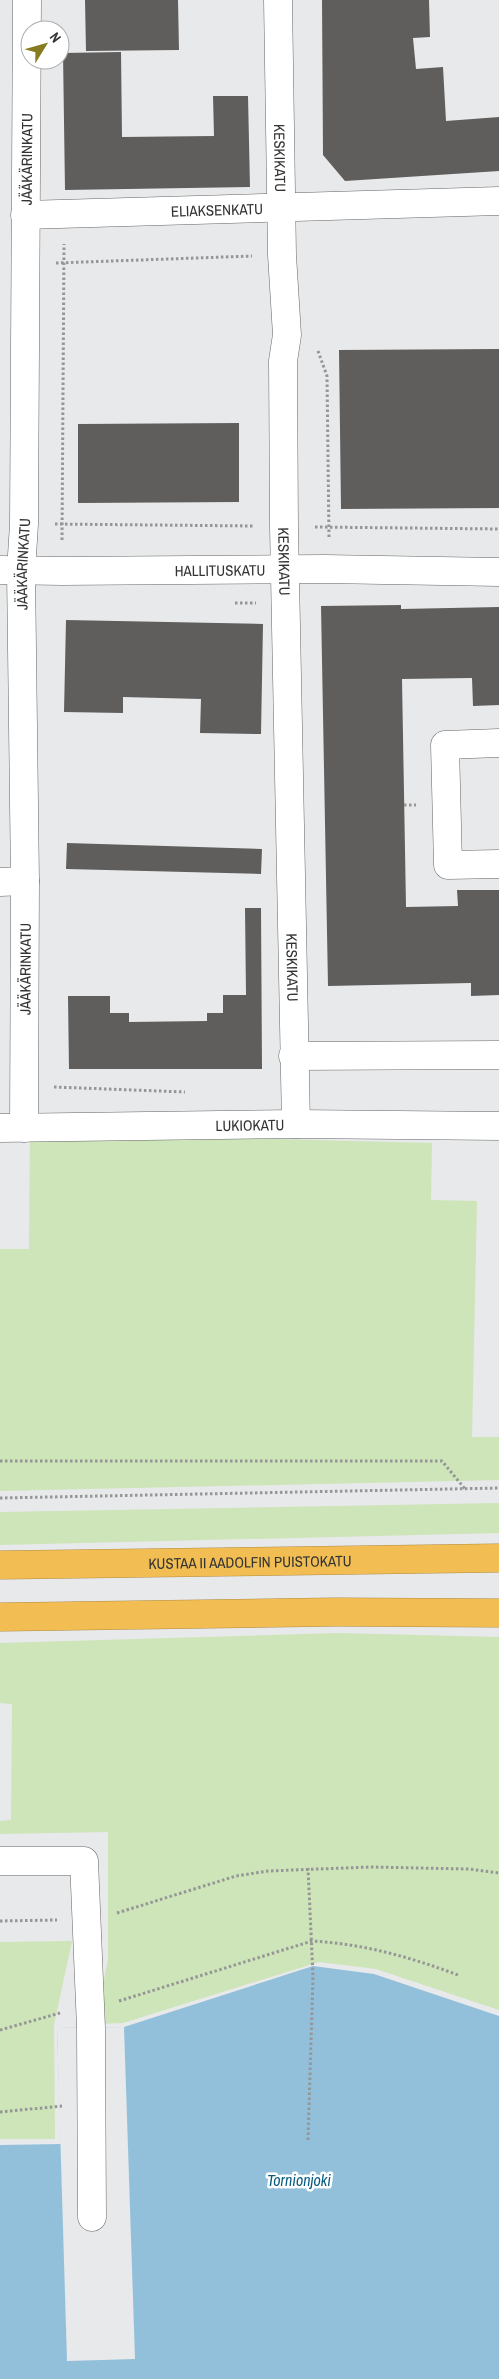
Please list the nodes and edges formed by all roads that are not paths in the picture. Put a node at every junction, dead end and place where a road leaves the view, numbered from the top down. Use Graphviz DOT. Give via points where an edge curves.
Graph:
graph roads {
  1 [pos="27,0"];
  2 [pos="278,0"];
  3 [pos="499,201"];
  4 [pos="282,207"];
  5 [pos="25,215"];
  6 [pos="11,570"];
  7 [pos="286,570"];
  8 [pos="499,572"];
  9 [pos="499,743"];
  10 [pos="499,864"];
  11 [pos="12,881"];
  12 [pos="499,1054"];
  13 [pos="293,1056"];
  14 [pos="296,1124"];
  15 [pos="499,1126"];
  16 [pos="12,1128"];
  17 [pos="499,1558"];
  18 [pos="0,1566"];
  19 [pos="499,1613"];
  20 [pos="0,1617"];
  21 [pos="0,1861"];
  22 [pos="92,2217"];
  1 -- 5 [label="street, JÄÄKÄRINKATU"];
  2 -- 4 [label="street, KESKIKATU"];
  3 -- 4 [label="street, ELIAKSENKATU"];
  4 -- 5 [label="street, ELIAKSENKATU"];
  4 -- 7 [label="street, KESKIKATU" via="287,335 283,361"];
  5 -- 6 [label="street, JÄÄKÄRINKATU" via="24,524"];
  6 -- 7 [label="street, HALLITUSKATU"];
  6 -- 11 [label="street, JÄÄKÄRINKATU"];
  7 -- 8 [label="street, HALLITUSKATU"];
  7 -- 13 [label="street, KESKIKATU"];
  9 -- 10 [label="street" via="444,745 448,865"];
  11 -- 16 [label="street, JÄÄKÄRINKATU" via="24,1086"];
  12 -- 13 [label="street"];
  13 -- 14 [label="street, KESKIKATU"];
  14 -- 15 [label="street, LUKIOKATU"];
  14 -- 16 [label="street, LUKIOKATU"];
  17 -- 18 [label="highway, KUSTAA II AADOLFIN PUISTOKATU"];
  19 -- 20 [label="highway"];
  21 -- 22 [label="street" via="84,1861 90,2004"];
}
